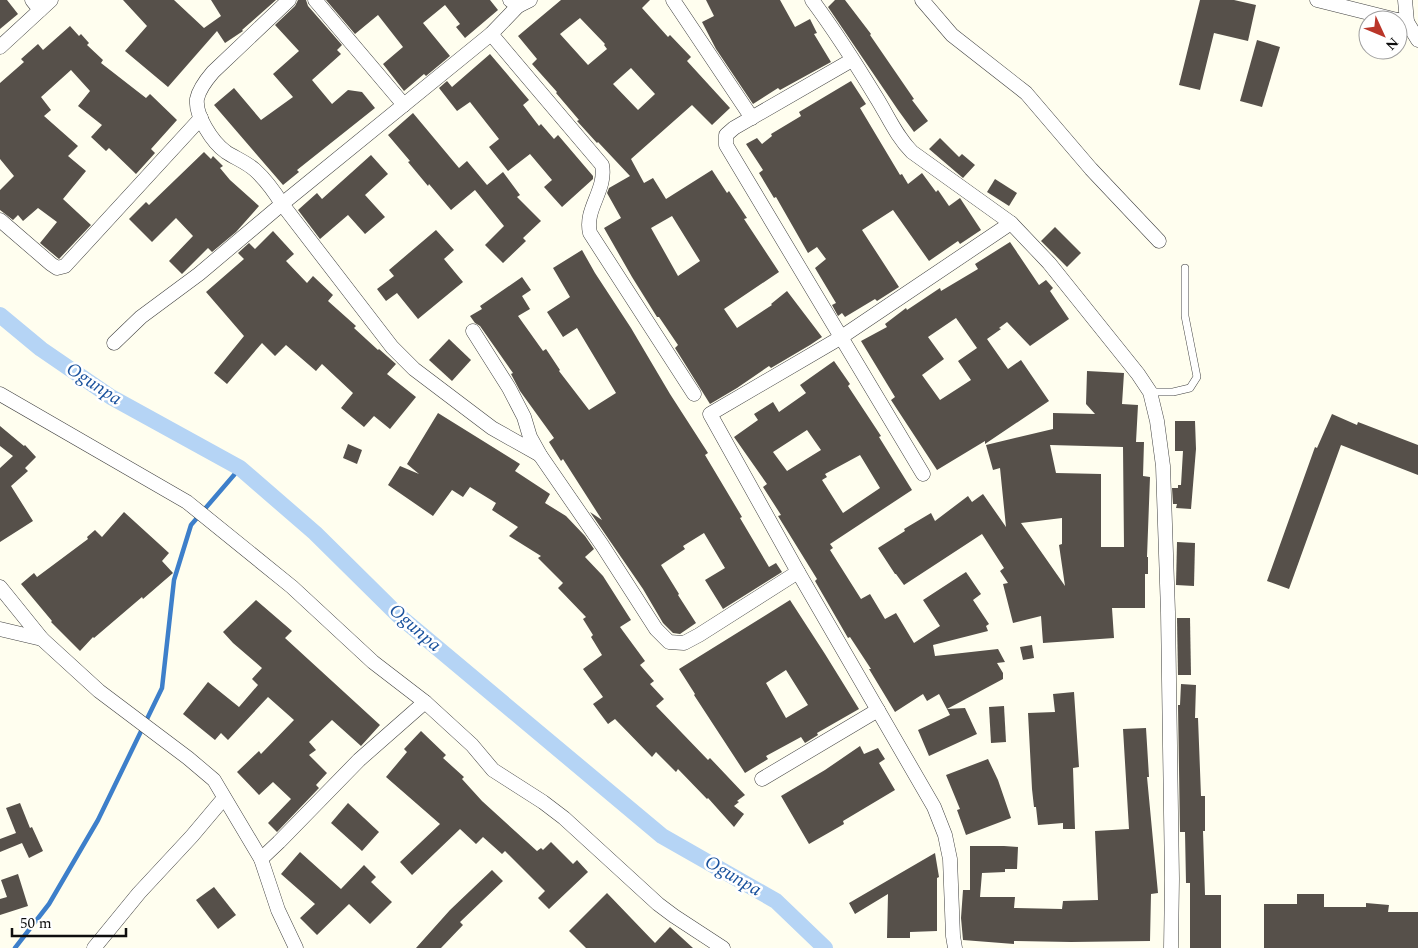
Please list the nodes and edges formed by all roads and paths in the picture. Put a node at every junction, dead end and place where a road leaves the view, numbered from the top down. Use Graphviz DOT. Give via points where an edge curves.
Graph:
graph roads {
  1 [pos="51,0"];
  2 [pos="289,0"];
  3 [pos="315,0"];
  4 [pos="673,0"];
  5 [pos="812,0"];
  6 [pos="922,0"];
  7 [pos="1317,0"];
  8 [pos="519,2"];
  9 [pos="36,5"];
  10 [pos="1358,10"];
  11 [pos="1408,29"];
  12 [pos="491,34"];
  13 [pos="1418,40"];
  14 [pos="0,47"];
  15 [pos="852,60"];
  16 [pos="404,105"];
  17 [pos="200,118"];
  18 [pos="752,118"];
  19 [pos="282,204"];
  20 [pos="0,220"];
  21 [pos="1011,223"];
  22 [pos="1160,241"];
  23 [pos="1184,268"];
  24 [pos="473,331"];
  25 [pos="840,338"];
  26 [pos="114,343"];
  27 [pos="1150,392"];
  28 [pos="0,394"];
  29 [pos="694,394"];
  30 [pos="540,455"];
  31 [pos="923,474"];
  32 [pos="798,572"];
  33 [pos="0,587"];
  34 [pos="0,629"];
  35 [pos="42,639"];
  36 [pos="425,702"];
  37 [pos="878,710"];
  38 [pos="762,779"];
  39 [pos="224,798"];
  40 [pos="260,859"];
  41 [pos="94,948"];
  42 [pos="296,948"];
  43 [pos="723,948"];
  44 [pos="955,948"];
  45 [pos="1172,948"];
  1 -- 9 [label="street"];
  2 -- 17 [label="street" via="205,82 197,97"];
  3 -- 16 [label="street"];
  4 -- 18 [label="street"];
  5 -- 15 [label="street"];
  6 -- 22 [label="street" via="952,35 1026,93 1091,169"];
  7 -- 10 [label="street"];
  8 -- 12 [label="street"];
  9 -- 14 [label="street"];
  11 -- 13 [label="street"];
  12 -- 16 [label="street"];
  12 -- 29 [label="street" via="602,165 601,190 588,223 590,233"];
  15 -- 18 [label="street"];
  15 -- 21 [label="street" via="900,141"];
  16 -- 19 [label="street"];
  17 -- 19 [label="street" via="224,151 255,170"];
  17 -- 20 [label="street" via="65,266 58,268 51,264"];
  18 -- 25 [label="street" via="726,135 726,145"];
  19 -- 26 [label="street" via="199,274 141,317"];
  19 -- 30 [label="street" via="392,347 414,369 492,428"];
  21 -- 25 [label="street"];
  21 -- 27 [label="street" via="1049,263"];
  23 -- 27 [label="lane" via="1185,316 1197,377 1190,388"];
  24 -- 30 [label="street" via="509,388"];
  25 -- 31 [label="street"];
  25 -- 32 [label="street" via="710,414"];
  27 -- 45 [label="street" via="1162,457 1167,542"];
  28 -- 36 [label="street" via="187,502 292,587 373,662"];
  30 -- 32 [label="street" via="656,629 669,642 684,643 699,635"];
  32 -- 37 [label="street"];
  33 -- 35 [label="street"];
  34 -- 35 [label="street"];
  35 -- 39 [label="street" via="99,691 214,780"];
  36 -- 40 [label="street" via="359,760"];
  36 -- 43 [label="street" via="472,745 493,770 564,818 658,904"];
  37 -- 38 [label="street"];
  37 -- 44 [label="street" via="934,807 945,835 950,859"];
  39 -- 40 [label="street"];
  39 -- 41 [label="street"];
  40 -- 42 [label="street"];
}
